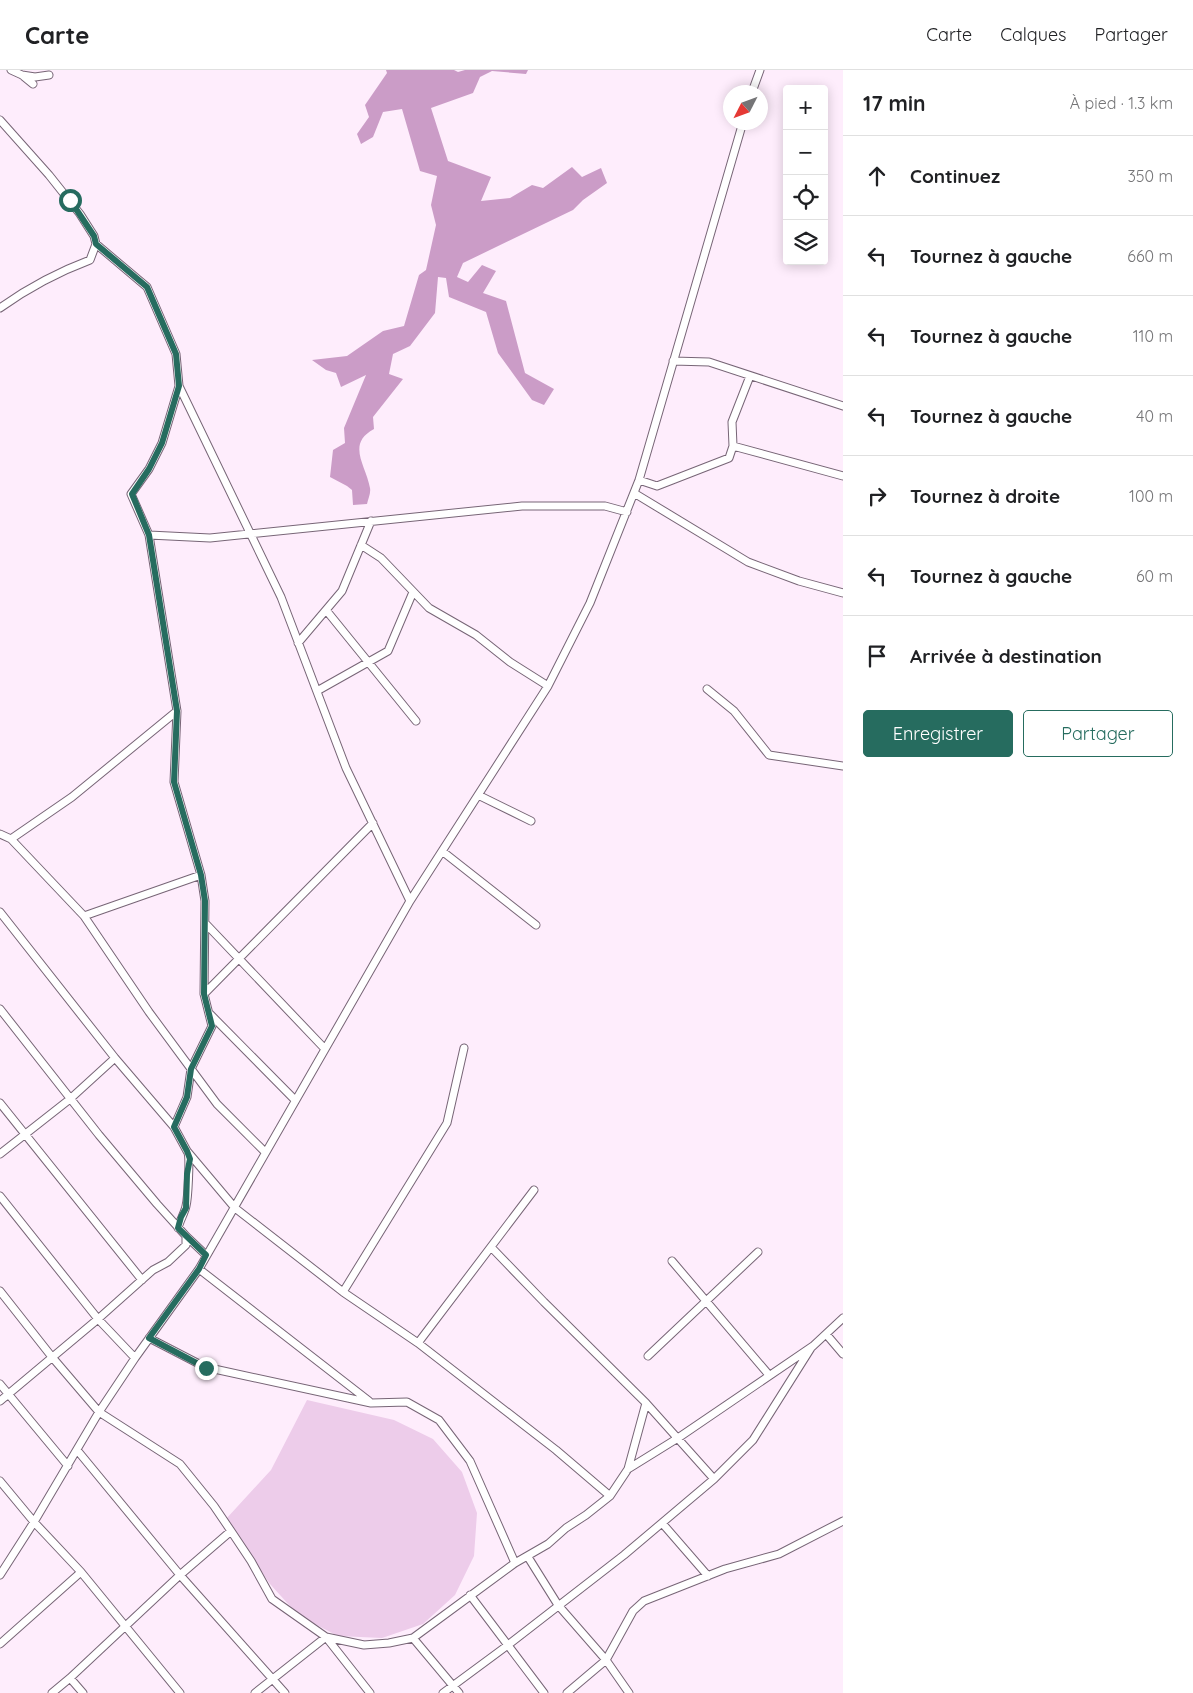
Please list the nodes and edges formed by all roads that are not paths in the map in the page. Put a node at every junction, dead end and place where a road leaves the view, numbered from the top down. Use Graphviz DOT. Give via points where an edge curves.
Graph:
graph roads {
  1 [pos="11,70"];
  2 [pos="760,70"];
  3 [pos="22,75"];
  4 [pos="49,75"];
  5 [pos="33,84"];
  6 [pos="755,85"];
  7 [pos="0,120"];
  8 [pos="741,130"];
  9 [pos="96,244"];
  10 [pos="0,308"];
  11 [pos="673,361"];
  12 [pos="750,376"];
  13 [pos="179,386"];
  14 [pos="843,406"];
  15 [pos="733,446"];
  16 [pos="843,476"];
  17 [pos="639,480"];
  18 [pos="634,493"];
  19 [pos="627,512"];
  20 [pos="371,521"];
  21 [pos="250,534"];
  22 [pos="149,535"];
  23 [pos="361,545"];
  24 [pos="414,592"];
  25 [pos="843,593"];
  26 [pos="326,610"];
  27 [pos="298,643"];
  28 [pos="367,663"];
  29 [pos="548,686"];
  30 [pos="707,689"];
  31 [pos="317,691"];
  32 [pos="177,711"];
  33 [pos="416,721"];
  34 [pos="843,766"];
  35 [pos="478,795"];
  36 [pos="531,821"];
  37 [pos="373,824"];
  38 [pos="0,834"];
  39 [pos="11,838"];
  40 [pos="442,851"];
  41 [pos="201,875"];
  42 [pos="410,901"];
  43 [pos="0,912"];
  44 [pos="84,916"];
  45 [pos="205,923"];
  46 [pos="536,925"];
  47 [pos="239,959"];
  48 [pos="204,994"];
  49 [pos="0,1009"];
  50 [pos="209,1014"];
  51 [pos="464,1048"];
  52 [pos="325,1049"];
  53 [pos="115,1058"];
  54 [pos="191,1069"];
  55 [pos="70,1099"];
  56 [pos="295,1100"];
  57 [pos="0,1103"];
  58 [pos="174,1127"];
  59 [pos="25,1135"];
  60 [pos="187,1151"];
  61 [pos="265,1152"];
  62 [pos="0,1154"];
  63 [pos="534,1190"];
  64 [pos="0,1196"];
  65 [pos="235,1208"];
  66 [pos="178,1228"];
  67 [pos="186,1236"];
  68 [pos="491,1247"];
  69 [pos="758,1252"];
  70 [pos="206,1255"];
  71 [pos="672,1261"];
  72 [pos="199,1269"];
  73 [pos="142,1280"];
  74 [pos="0,1291"];
  75 [pos="343,1292"];
  76 [pos="706,1301"];
  77 [pos="843,1318"];
  78 [pos="98,1319"];
  79 [pos="826,1334"];
  80 [pos="149,1338"];
  81 [pos="418,1343"];
  82 [pos="813,1346"];
  83 [pos="843,1354"];
  84 [pos="648,1356"];
  85 [pos="52,1357"];
  86 [pos="134,1358"];
  87 [pos="769,1375"];
  88 [pos="0,1384"];
  89 [pos="8,1394"];
  90 [pos="0,1401"];
  91 [pos="371,1403"];
  92 [pos="646,1403"];
  93 [pos="99,1412"];
  94 [pos="678,1438"];
  95 [pos="77,1450"];
  96 [pos="68,1466"];
  97 [pos="628,1469"];
  98 [pos="714,1480"];
  99 [pos="0,1481"];
  100 [pos="610,1496"];
  101 [pos="843,1521"];
  102 [pos="34,1522"];
  103 [pos="662,1523"];
  104 [pos="231,1531"];
  105 [pos="528,1556"];
  106 [pos="515,1563"];
  107 [pos="81,1572"];
  108 [pos="0,1575"];
  109 [pos="180,1575"];
  110 [pos="708,1576"];
  111 [pos="470,1596"];
  112 [pos="558,1605"];
  113 [pos="126,1626"];
  114 [pos="326,1637"];
  115 [pos="412,1638"];
  116 [pos="0,1644"];
  117 [pos="508,1645"];
  118 [pos="606,1660"];
  119 [pos="70,1678"];
  120 [pos="273,1679"];
  121 [pos="452,1686"];
  122 [pos="52,1693"];
  123 [pos="83,1693"];
  124 [pos="180,1693"];
  125 [pos="255,1693"];
  126 [pos="285,1693"];
  127 [pos="370,1693"];
  128 [pos="442,1693"];
  129 [pos="459,1693"];
  130 [pos="544,1693"];
  131 [pos="567,1693"];
  132 [pos="629,1693"];
  1 -- 3 [label="street"];
  2 -- 6 [label="street"];
  3 -- 4 [label="street"];
  3 -- 5 [label="street"];
  7 -- 9 [label="street" via="80,214"];
  8 -- 11 [label="street"];
  9 -- 10 [label="street" via="90,260 44,280"];
  9 -- 13 [label="street" via="147,287 176,354"];
  11 -- 12 [label="street" via="709,362"];
  11 -- 17 [label="street"];
  12 -- 14 [label="street"];
  12 -- 15 [label="street" via="732,422"];
  13 -- 21 [label="street"];
  13 -- 22 [label="street" via="162,443 132,494"];
  15 -- 16 [label="street"];
  15 -- 17 [label="street" via="728,458 657,486"];
  17 -- 18 [label="street"];
  18 -- 19 [label="street"];
  18 -- 25 [label="street" via="748,562"];
  19 -- 20 [label="street" via="605,506 522,506"];
  19 -- 29 [label="street" via="590,603"];
  20 -- 21 [label="street"];
  20 -- 23 [label="street"];
  21 -- 22 [label="street" via="210,538"];
  21 -- 27 [label="street" via="281,597"];
  22 -- 32 [label="street"];
  23 -- 24 [label="street" via="380,558"];
  23 -- 26 [label="street" via="342,591"];
  24 -- 28 [label="street" via="388,651"];
  24 -- 29 [label="street" via="428,608 476,634 510,662"];
  26 -- 27 [label="street"];
  26 -- 28 [label="street"];
  27 -- 31 [label="street"];
  28 -- 31 [label="street"];
  28 -- 33 [label="street"];
  29 -- 35 [label="street"];
  30 -- 34 [label="street" via="734,711 769,754"];
  31 -- 37 [label="street" via="346,768"];
  32 -- 39 [label="street" via="72,797"];
  32 -- 41 [label="street" via="174,782"];
  35 -- 36 [label="street"];
  35 -- 40 [label="street"];
  37 -- 42 [label="street"];
  37 -- 47 [label="street"];
  38 -- 39 [label="street"];
  39 -- 44 [label="street"];
  40 -- 42 [label="street"];
  40 -- 46 [label="street"];
  41 -- 44 [label="street"];
  41 -- 45 [label="street"];
  42 -- 52 [label="street"];
  43 -- 53 [label="street"];
  44 -- 54 [label="street"];
  45 -- 47 [label="street"];
  45 -- 48 [label="street"];
  47 -- 48 [label="street"];
  47 -- 52 [label="street"];
  48 -- 50 [label="street"];
  49 -- 55 [label="street"];
  50 -- 54 [label="street" via="212,1026"];
  50 -- 56 [label="street"];
  51 -- 75 [label="street" via="446,1123"];
  52 -- 56 [label="street"];
  53 -- 55 [label="street"];
  53 -- 58 [label="street"];
  54 -- 58 [label="street" via="187,1097"];
  54 -- 61 [label="street" via="217,1104"];
  55 -- 59 [label="street"];
  55 -- 66 [label="street"];
  56 -- 61 [label="street"];
  57 -- 59 [label="street"];
  58 -- 60 [label="street"];
  59 -- 62 [label="street"];
  59 -- 73 [label="street"];
  60 -- 65 [label="street"];
  60 -- 66 [label="street" via="190,1159 186,1208"];
  61 -- 65 [label="street"];
  63 -- 68 [label="street"];
  64 -- 78 [label="street"];
  65 -- 70 [label="street"];
  65 -- 75 [label="street"];
  66 -- 67 [label="street"];
  67 -- 70 [label="street"];
  67 -- 73 [label="street" via="186,1245"];
  68 -- 81 [label="street"];
  68 -- 92 [label="street"];
  69 -- 76 [label="street"];
  70 -- 72 [label="street"];
  71 -- 76 [label="street"];
  72 -- 80 [label="street"];
  72 -- 91 [label="street"];
  73 -- 78 [label="street"];
  74 -- 85 [label="street"];
  75 -- 81 [label="street"];
  76 -- 84 [label="street"];
  76 -- 87 [label="street"];
  77 -- 79 [label="street"];
  78 -- 85 [label="street"];
  78 -- 86 [label="street"];
  79 -- 82 [label="street"];
  79 -- 83 [label="street"];
  80 -- 86 [label="street"];
  80 -- 91 [label="street" via="206,1368"];
  81 -- 100 [label="street"];
  82 -- 87 [label="street"];
  82 -- 98 [label="street" via="754,1440"];
  85 -- 89 [label="street"];
  85 -- 93 [label="street"];
  86 -- 93 [label="street"];
  87 -- 94 [label="street"];
  88 -- 89 [label="street"];
  89 -- 90 [label="street"];
  89 -- 96 [label="street"];
  91 -- 106 [label="street" via="407,1402 439,1420 470,1461"];
  92 -- 94 [label="street"];
  92 -- 97 [label="street"];
  93 -- 95 [label="street"];
  93 -- 104 [label="street" via="180,1464"];
  94 -- 97 [label="street"];
  94 -- 98 [label="street"];
  95 -- 96 [label="street"];
  95 -- 109 [label="street"];
  96 -- 102 [label="street"];
  97 -- 100 [label="street"];
  98 -- 103 [label="street"];
  99 -- 102 [label="street"];
  100 -- 105 [label="street"];
  101 -- 110 [label="street" via="779,1554"];
  102 -- 107 [label="street"];
  102 -- 108 [label="street"];
  103 -- 110 [label="street"];
  103 -- 112 [label="street"];
  104 -- 109 [label="street"];
  104 -- 114 [label="street" via="272,1599"];
  105 -- 106 [label="street"];
  105 -- 112 [label="street"];
  106 -- 111 [label="street"];
  107 -- 113 [label="street"];
  107 -- 116 [label="street"];
  109 -- 113 [label="street"];
  109 -- 120 [label="street"];
  110 -- 118 [label="street" via="644,1601 633,1611"];
  111 -- 115 [label="street"];
  111 -- 117 [label="street"];
  112 -- 117 [label="street"];
  112 -- 118 [label="street"];
  113 -- 119 [label="street"];
  113 -- 124 [label="street"];
  114 -- 115 [label="street" via="364,1645"];
  114 -- 120 [label="street"];
  114 -- 127 [label="street"];
  115 -- 121 [label="street"];
  117 -- 121 [label="street"];
  117 -- 130 [label="street"];
  118 -- 131 [label="street"];
  118 -- 132 [label="street"];
  119 -- 122 [label="street"];
  119 -- 123 [label="street"];
  120 -- 125 [label="street"];
  120 -- 126 [label="street"];
  121 -- 128 [label="street"];
  121 -- 129 [label="street"];
}
